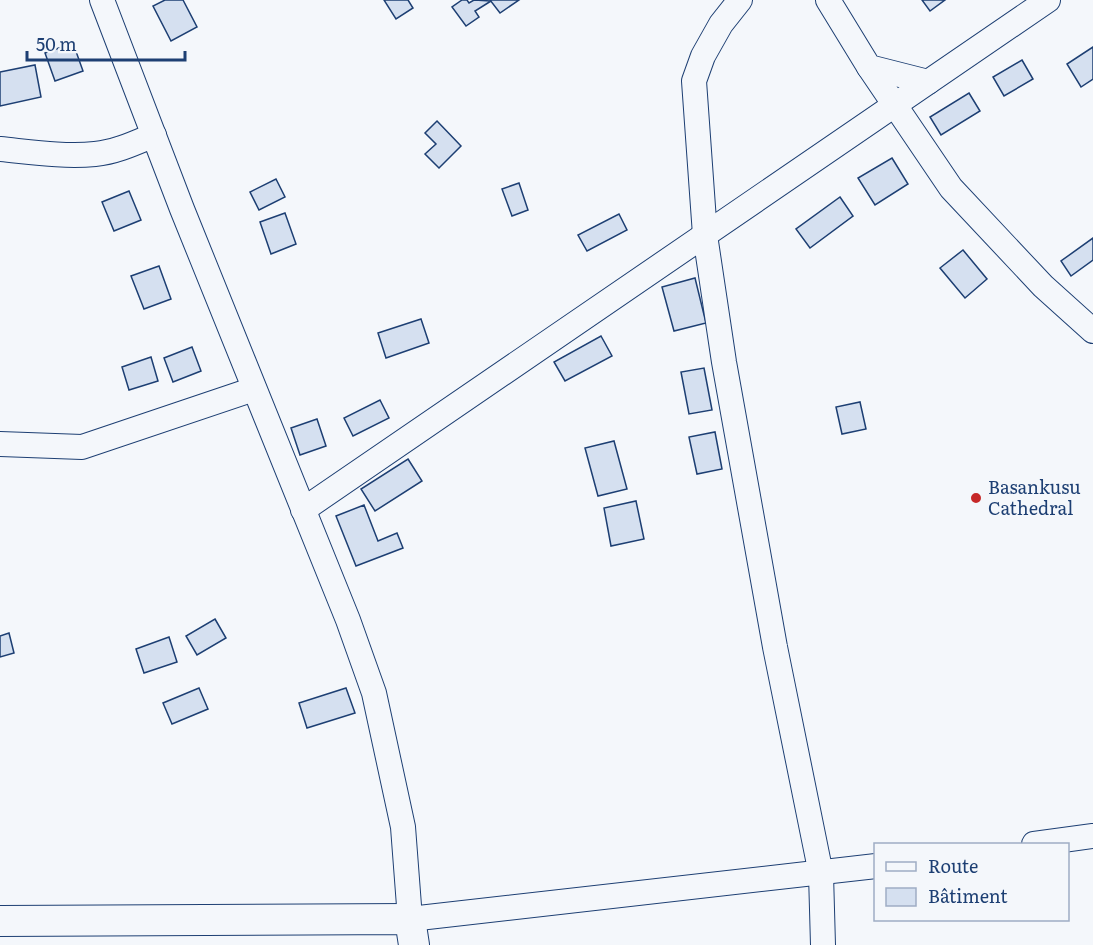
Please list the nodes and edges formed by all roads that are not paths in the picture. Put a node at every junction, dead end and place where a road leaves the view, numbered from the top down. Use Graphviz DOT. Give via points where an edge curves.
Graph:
graph roads {
  1 [pos="102,0"];
  2 [pos="740,0"];
  3 [pos="828,0"];
  4 [pos="1048,0"];
  5 [pos="868,67"];
  6 [pos="928,82"];
  7 [pos="894,106"];
  8 [pos="154,135"];
  9 [pos="0,149"];
  10 [pos="705,235"];
  11 [pos="1093,331"];
  12 [pos="254,389"];
  13 [pos="0,444"];
  14 [pos="303,510"];
  15 [pos="1093,836"];
  16 [pos="1041,843"];
  17 [pos="874,866"];
  18 [pos="821,874"];
  19 [pos="0,921"];
  20 [pos="412,932"];
  21 [pos="824,945"];
  1 -- 8 [label="street"];
  2 -- 10 [label="street" via="703,56 694,81"];
  3 -- 5 [label="street"];
  4 -- 6 [label="street"];
  5 -- 6 [label="street"];
  5 -- 7 [label="street"];
  6 -- 7 [label="street"];
  7 -- 10 [label="street"];
  7 -- 11 [label="street" via="951,188 1042,286"];
  8 -- 9 [label="street" via="96,154"];
  8 -- 12 [label="street"];
  10 -- 14 [label="street"];
  10 -- 18 [label="street" via="771,624"];
  12 -- 13 [label="street" via="82,447"];
  12 -- 14 [label="street"];
  14 -- 20 [label="street" via="374,693 403,827"];
  15 -- 16 [label="street"];
  17 -- 18 [label="street"];
  18 -- 20 [label="street"];
  18 -- 21 [label="street"];
  19 -- 20 [label="main road"];
}
